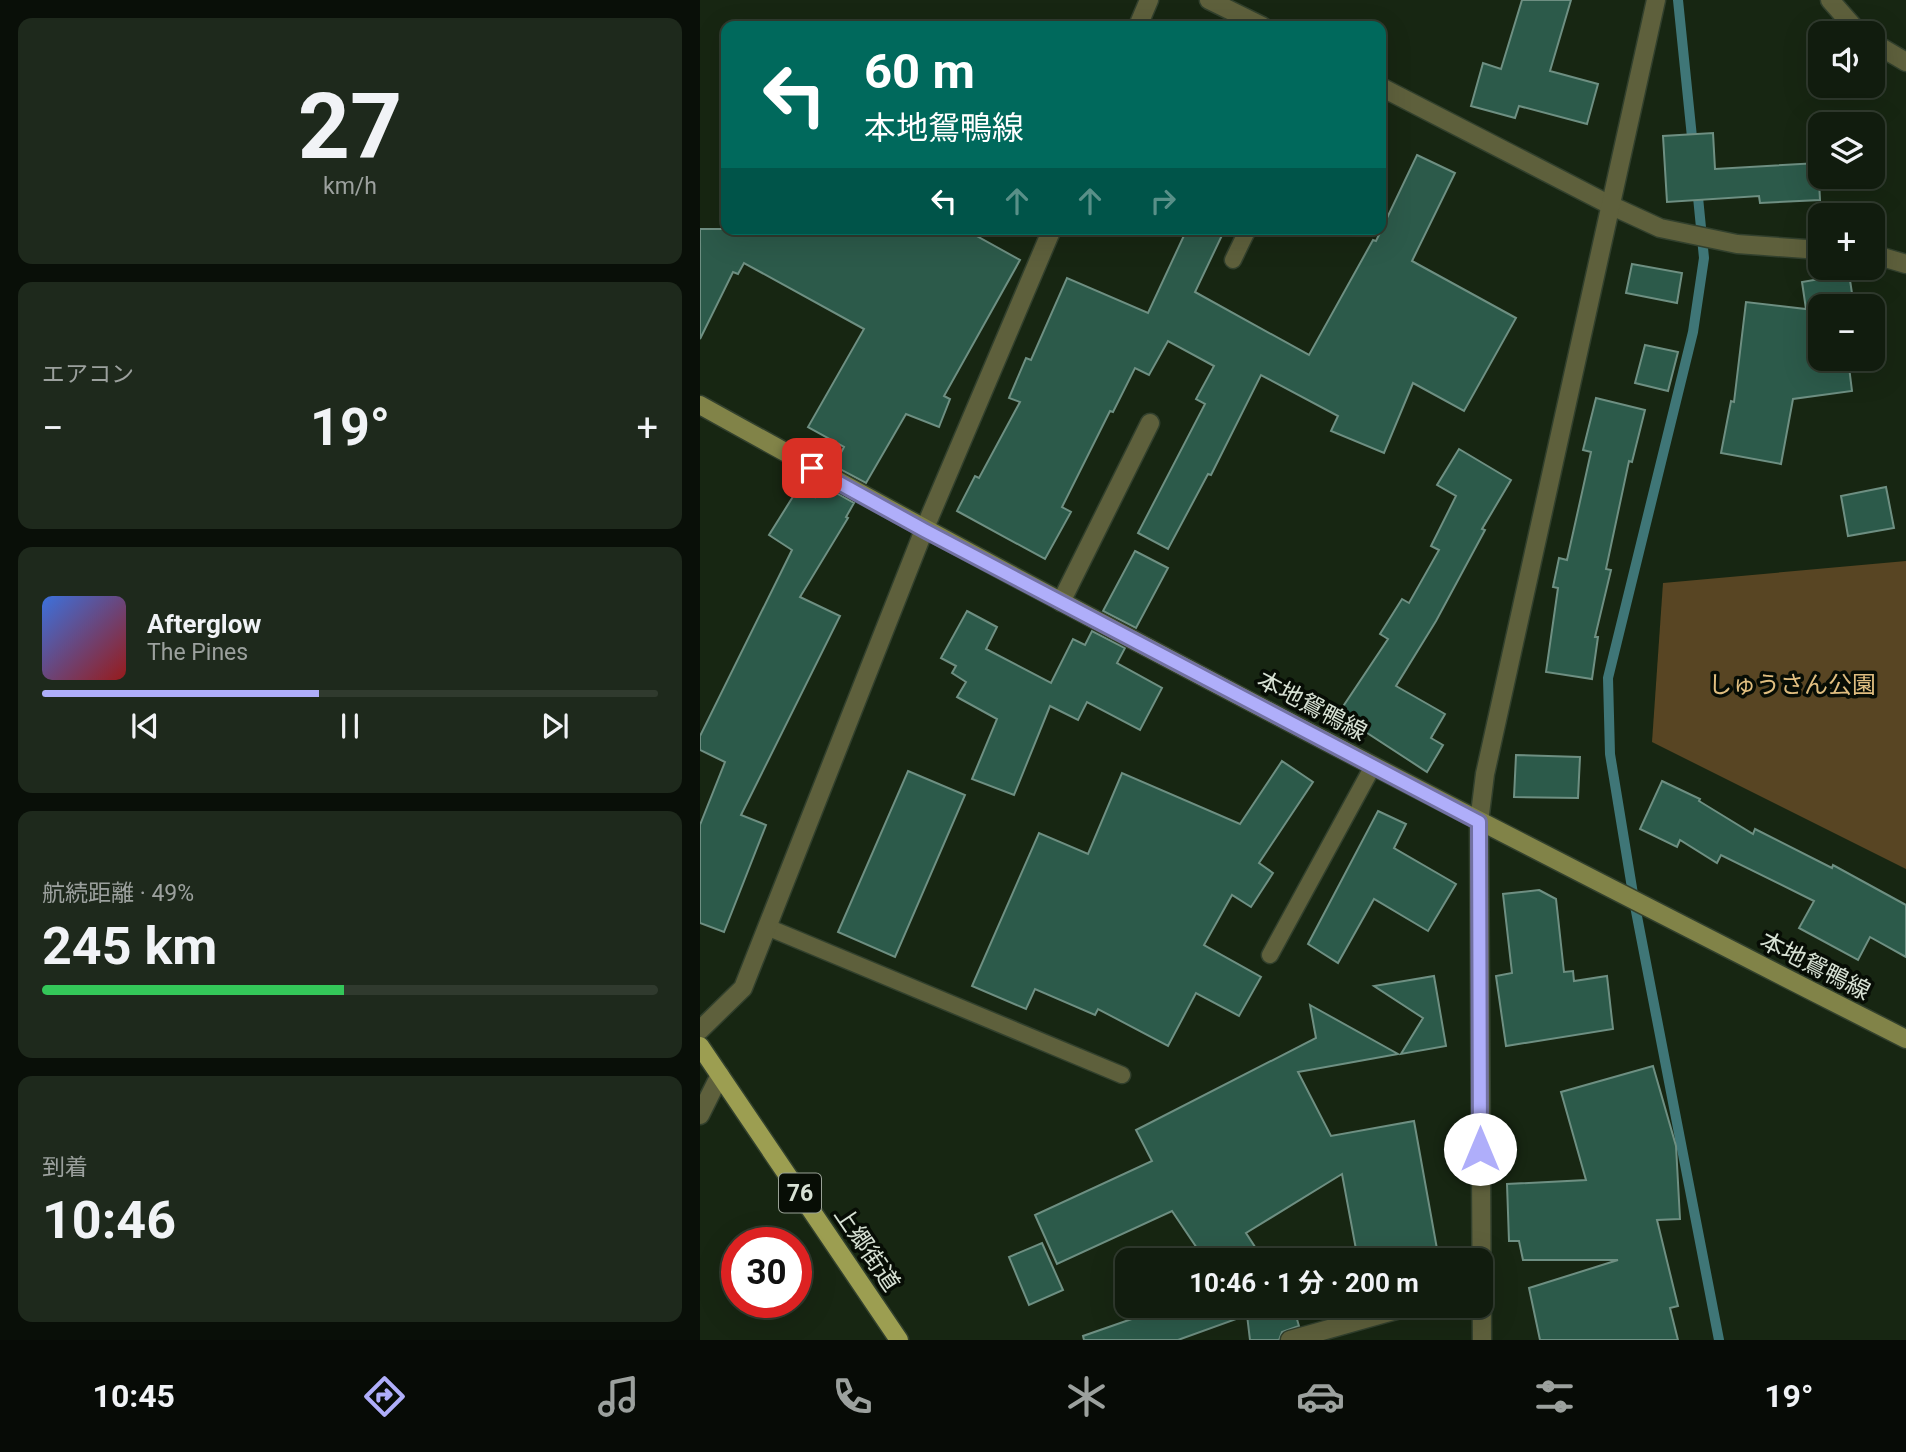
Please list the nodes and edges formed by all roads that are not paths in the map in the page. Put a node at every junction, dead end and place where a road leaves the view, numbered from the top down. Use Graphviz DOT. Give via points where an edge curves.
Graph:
graph roads {
  1 [pos="1149,0"];
  2 [pos="1209,0"];
  3 [pos="1656,0"];
  4 [pos="1830,0"];
  5 [pos="1140,21"];
  6 [pos="1252,21"];
  7 [pos="1848,21"];
  8 [pos="1885,50"];
  9 [pos="1906,62"];
  10 [pos="1386,90"];
  11 [pos="1610,205"];
  12 [pos="1049,235"];
  13 [pos="1245,235"];
  14 [pos="1808,249"];
  15 [pos="1885,258"];
  16 [pos="1233,260"];
  17 [pos="1906,264"];
  18 [pos="700,405"];
  19 [pos="1150,423"];
  20 [pos="924,530"];
  21 [pos="1061,601"];
  22 [pos="1373,766"];
  23 [pos="1479,822"];
  24 [pos="767,927"];
  25 [pos="1270,955"];
  26 [pos="700,1030"];
  27 [pos="1906,1040"];
  28 [pos="700,1046"];
  29 [pos="720,1075"];
  30 [pos="1122,1075"];
  31 [pos="700,1115"];
  32 [pos="1481,1248"];
  33 [pos="1368,1318"];
  34 [pos="1482,1318"];
  35 [pos="899,1340"];
  36 [pos="1290,1340"];
  37 [pos="1482,1340"];
  1 -- 5 [label="street"];
  2 -- 6 [label="street"];
  3 -- 11 [label="street"];
  4 -- 7 [label="street"];
  8 -- 9 [label="street"];
  10 -- 11 [label="street"];
  11 -- 14 [label="street" via="1660,228 1737,244"];
  11 -- 23 [label="street" via="1485,774"];
  12 -- 20 [label="street"];
  13 -- 16 [label="lane"];
  15 -- 17 [label="street"];
  18 -- 20 [label="main road, 本地鴛鴨線"];
  19 -- 21 [label="street"];
  20 -- 21 [label="main road, 本地鴛鴨線"];
  20 -- 24 [label="street"];
  21 -- 22 [label="main road, 本地鴛鴨線"];
  22 -- 23 [label="main road, 本地鴛鴨線"];
  22 -- 25 [label="lane"];
  23 -- 27 [label="main road, 本地鴛鴨線"];
  23 -- 32 [label="street"];
  24 -- 26 [label="street" via="743,988"];
  24 -- 30 [label="lane"];
  28 -- 29 [label="main road, 上郷街道 / 76"];
  29 -- 31 [label="street"];
  29 -- 35 [label="main road, 上郷街道 / 76"];
  33 -- 36 [label="street"];
  34 -- 37 [label="street"];
}
